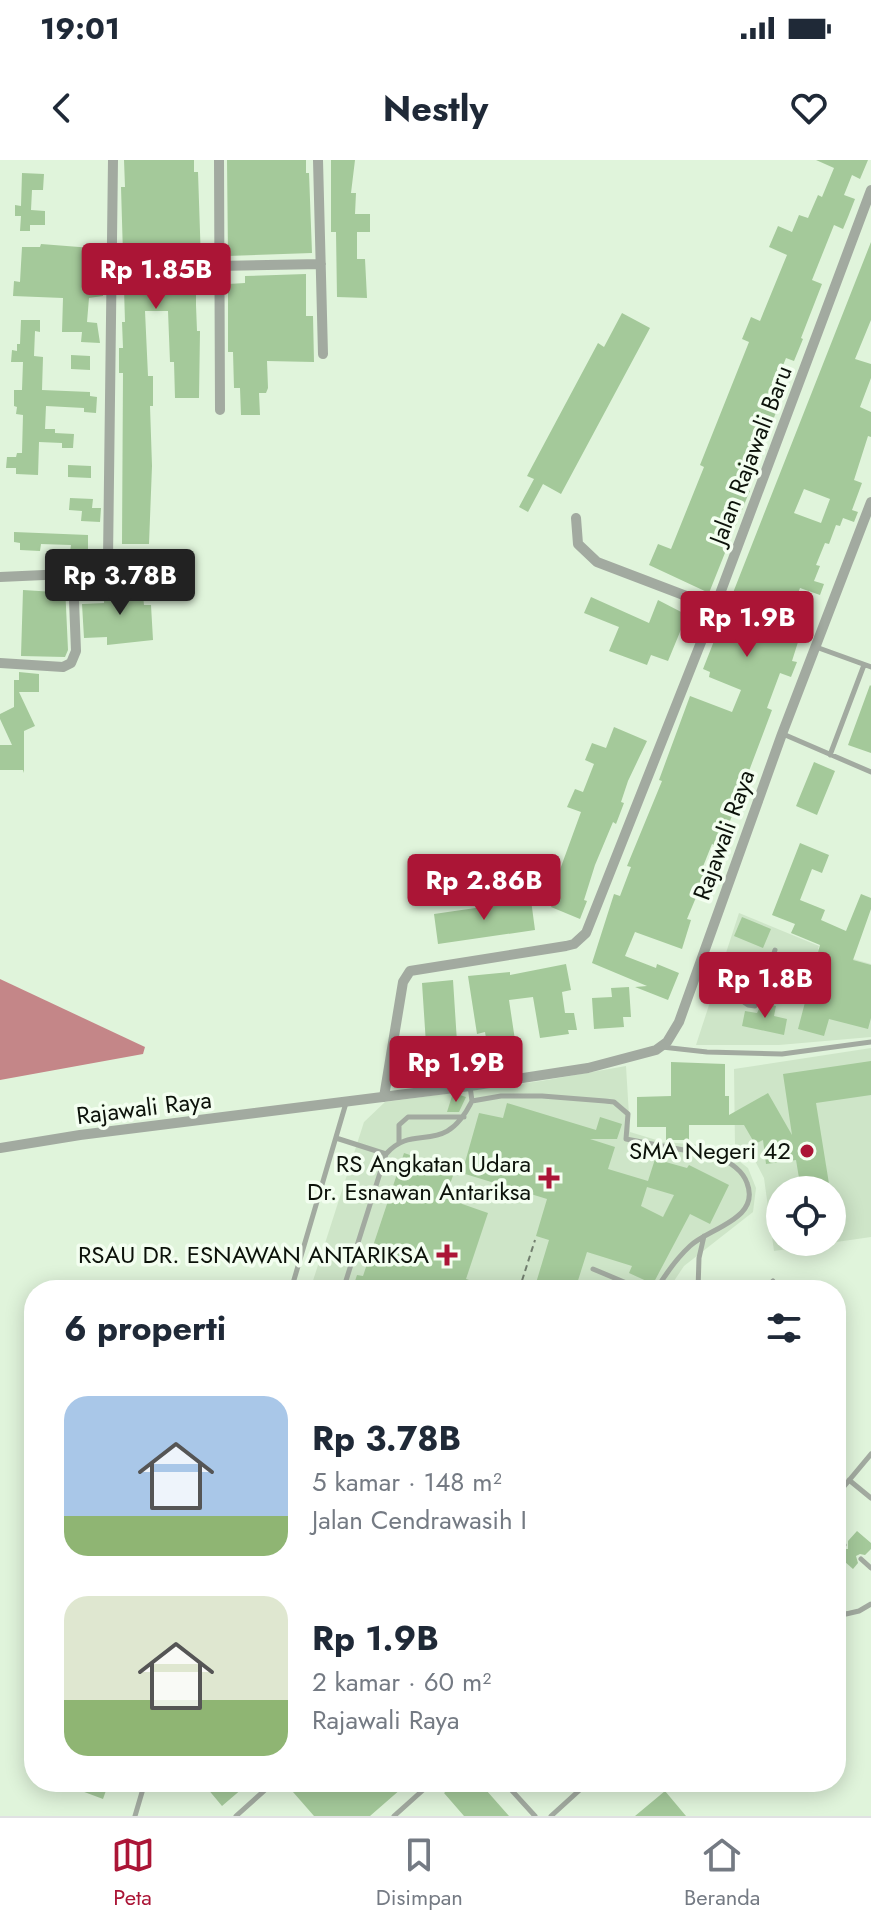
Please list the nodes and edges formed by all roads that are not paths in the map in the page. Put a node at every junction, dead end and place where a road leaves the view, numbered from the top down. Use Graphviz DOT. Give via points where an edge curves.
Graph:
graph roads {
  1 [pos="113,160"];
  2 [pos="219,160"];
  3 [pos="318,160"];
  4 [pos="871,190"];
  5 [pos="321,264"];
  6 [pos="218,266"];
  7 [pos="323,354"];
  8 [pos="220,410"];
  9 [pos="871,502"];
  10 [pos="576,518"];
  11 [pos="73,575"];
  12 [pos="0,577"];
  13 [pos="715,607"];
  14 [pos="815,646"];
  15 [pos="0,663"];
  16 [pos="868,666"];
  17 [pos="782,734"];
  18 [pos="830,755"];
  19 [pos="871,772"];
  20 [pos="775,950"];
  21 [pos="697,969"];
  22 [pos="871,1042"];
  23 [pos="661,1047"];
  24 [pos="470,1086"];
  25 [pos="384,1097"];
  26 [pos="472,1101"];
  27 [pos="346,1102"];
  28 [pos="464,1117"];
  29 [pos="336,1138"];
  30 [pos="399,1142"];
  31 [pos="0,1148"];
  32 [pos="386,1154"];
  33 [pos="705,1235"];
  34 [pos="593,1269"];
  35 [pos="294,1280"];
  36 [pos="346,1280"];
  37 [pos="619,1280"];
  38 [pos="664,1280"];
  39 [pos="698,1280"];
  40 [pos="871,1454"];
  41 [pos="849,1480"];
  42 [pos="846,1484"];
  43 [pos="871,1498"];
  44 [pos="861,1559"];
  45 [pos="871,1568"];
  46 [pos="871,1604"];
  47 [pos="846,1614"];
  48 [pos="142,1792"];
  49 [pos="263,1792"];
  50 [pos="421,1792"];
  51 [pos="513,1792"];
  52 [pos="577,1792"];
  53 [pos="135,1816"];
  54 [pos="236,1816"];
  55 [pos="394,1816"];
  56 [pos="535,1816"];
  57 [pos="551,1816"];
  1 -- 11 [label="street" via="109,554 95,571"];
  2 -- 6 [label="street"];
  3 -- 5 [label="street"];
  4 -- 13 [label="street, Jalan Rajawali Baru"];
  5 -- 6 [label="street"];
  5 -- 7 [label="street"];
  6 -- 8 [label="street"];
  9 -- 14 [label="street, Rajawali Raya"];
  10 -- 13 [label="street" via="578,544 597,562"];
  11 -- 12 [label="street"];
  11 -- 15 [label="street" via="76,651 71,663"];
  13 -- 25 [label="street, Jalan Rajawali Baru" via="586,933 566,946 410,971 403,982"];
  14 -- 16 [label="lane"];
  14 -- 17 [label="street, Rajawali Raya"];
  16 -- 18 [label="lane"];
  17 -- 18 [label="lane"];
  17 -- 21 [label="street, Rajawali Raya"];
  18 -- 19 [label="lane"];
  20 -- 21 [label="lane" via="755,1006"];
  21 -- 23 [label="street, Rajawali Raya" via="676,1028"];
  22 -- 23 [label="lane" via="782,1054"];
  23 -- 24 [label="street, Rajawali Raya" via="588,1068"];
  24 -- 25 [label="street, Rajawali Raya"];
  24 -- 26 [label="lane"];
  25 -- 27 [label="street, Rajawali Raya"];
  26 -- 28 [label="lane"];
  26 -- 33 [label="lane" via="542,1096 614,1102 628,1114 626,1139 726,1160 749,1186 747,1206"];
  27 -- 29 [label="lane"];
  27 -- 31 [label="street, Rajawali Raya"];
  28 -- 30 [label="lane" via="444,1134"];
  28 -- 30 [label="lane" via="408,1117 399,1125"];
  29 -- 32 [label="lane"];
  29 -- 35 [label="lane"];
  30 -- 32 [label="lane"];
  32 -- 36 [label="lane"];
  33 -- 38 [label="lane"];
  33 -- 39 [label="lane"];
  34 -- 37 [label="lane"];
  40 -- 41 [label="lane"];
  41 -- 42 [label="lane"];
  41 -- 43 [label="lane"];
  44 -- 45 [label="lane"];
  46 -- 47 [label="lane"];
  48 -- 53 [label="lane"];
  49 -- 54 [label="lane"];
  50 -- 55 [label="lane"];
  51 -- 56 [label="lane"];
  52 -- 57 [label="lane"];
}
